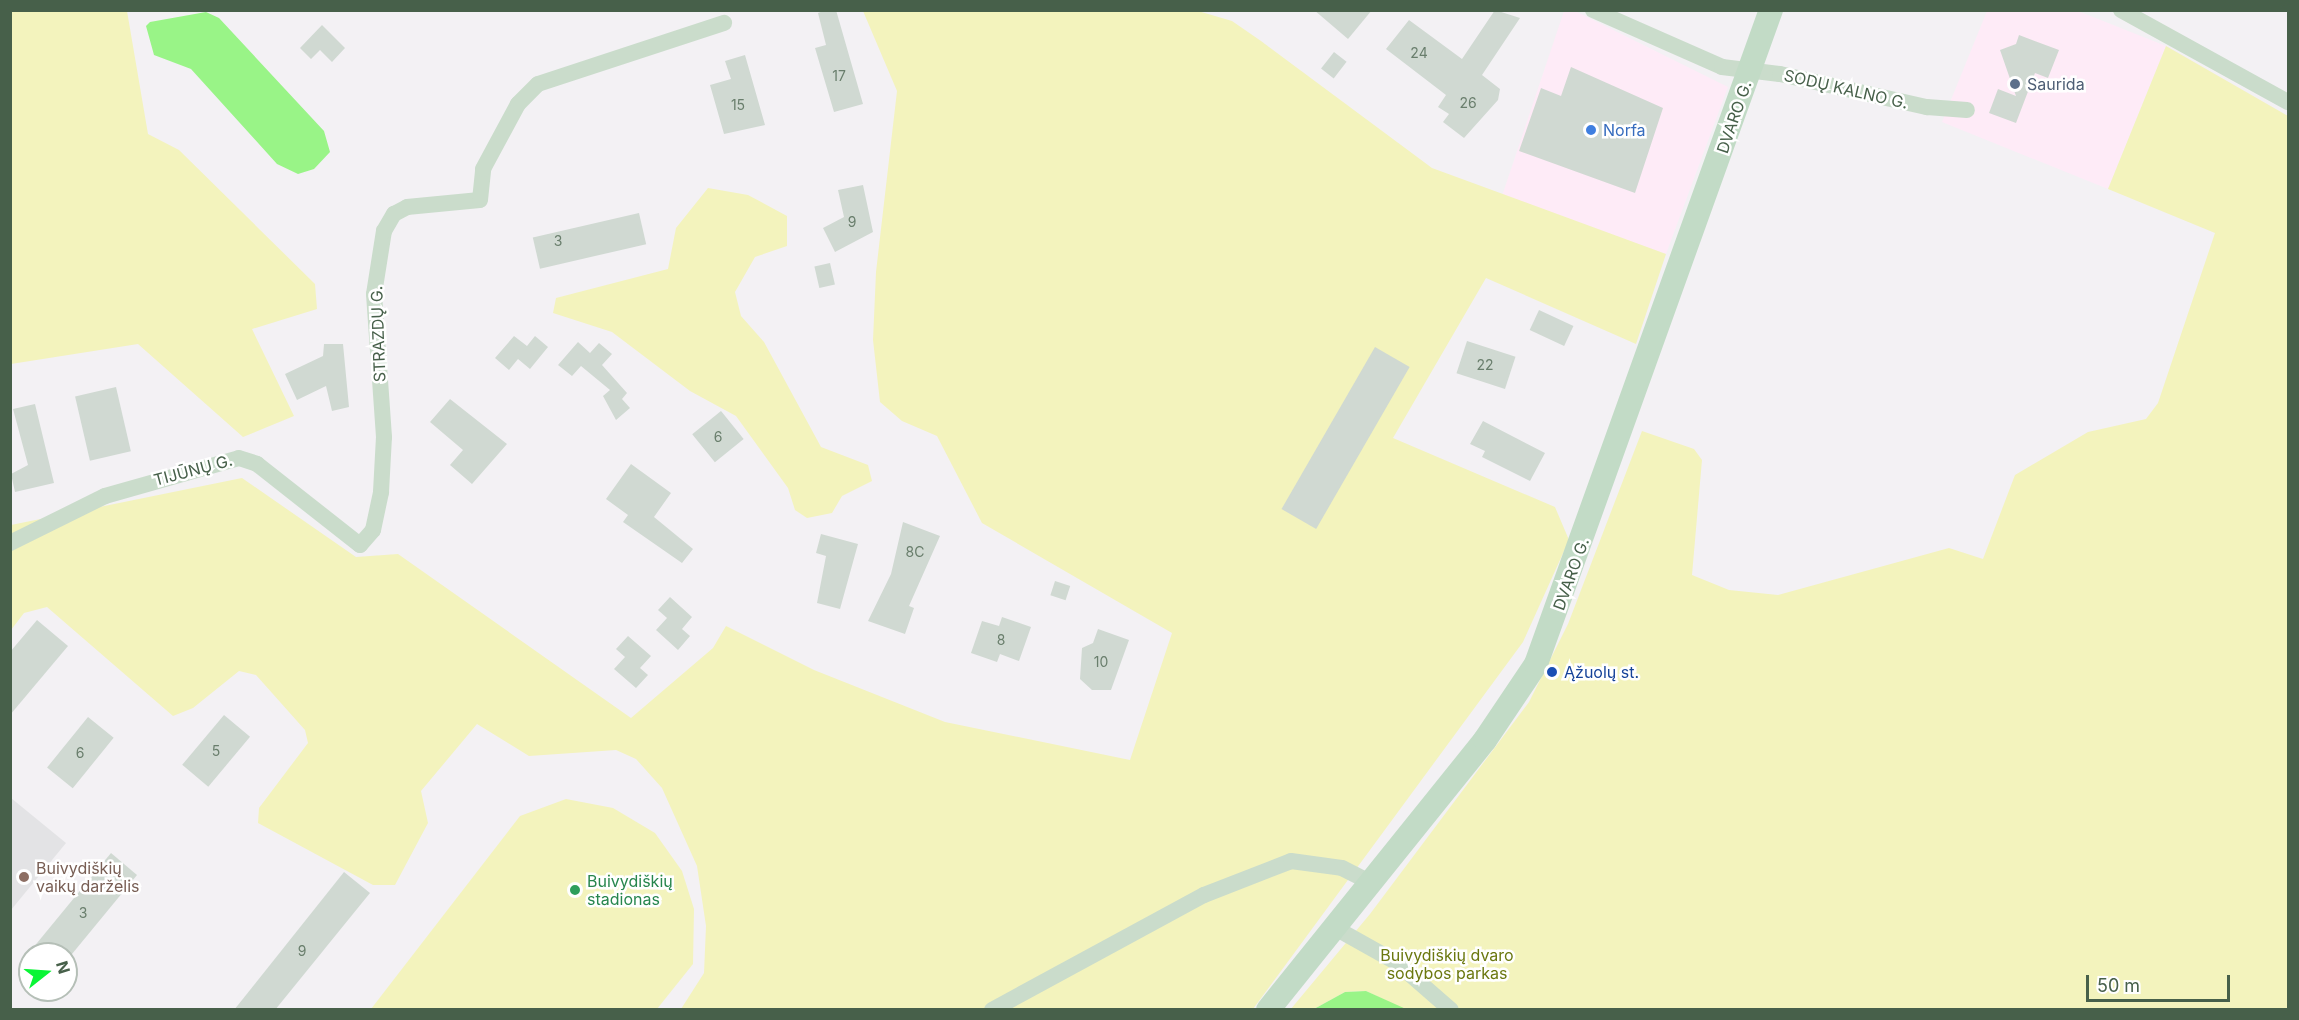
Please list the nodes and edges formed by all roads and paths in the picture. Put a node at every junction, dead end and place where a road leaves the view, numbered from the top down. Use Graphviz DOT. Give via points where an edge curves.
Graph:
graph roads {
  1 [pos="1593,10"];
  2 [pos="1772,10"];
  3 [pos="2121,10"];
  4 [pos="724,23"];
  5 [pos="1750,72"];
  6 [pos="2289,102"];
  7 [pos="1967,110"];
  8 [pos="10,543"];
  9 [pos="360,545"];
  10 [pos="1372,883"];
  11 [pos="1337,929"];
  12 [pos="992,1010"];
  13 [pos="1268,1010"];
  14 [pos="1450,1010"];
  1 -- 5 [label="street, SODŲ KALNO G." via="1722,67"];
  2 -- 5 [label="main road, DVARO G."];
  3 -- 6 [label="street"];
  4 -- 9 [label="street, STRAZDŲ G." via="537,84 518,104 483,169 480,200 407,207 394,214 384,231 374,294 384,436 381,492 374,530"];
  5 -- 7 [label="street, SODŲ KALNO G." via="1927,107"];
  5 -- 10 [label="main road, DVARO G." via="1536,664 1485,740"];
  8 -- 9 [label="street, TIJŪNŲ G." via="105,496 239,458 257,464"];
  10 -- 11 [label="main road, DVARO G."];
  10 -- 12 [label="street" via="1342,868 1291,861 1204,895"];
  11 -- 13 [label="main road, DVARO G."];
  11 -- 14 [label="street" via="1396,962"];
}
